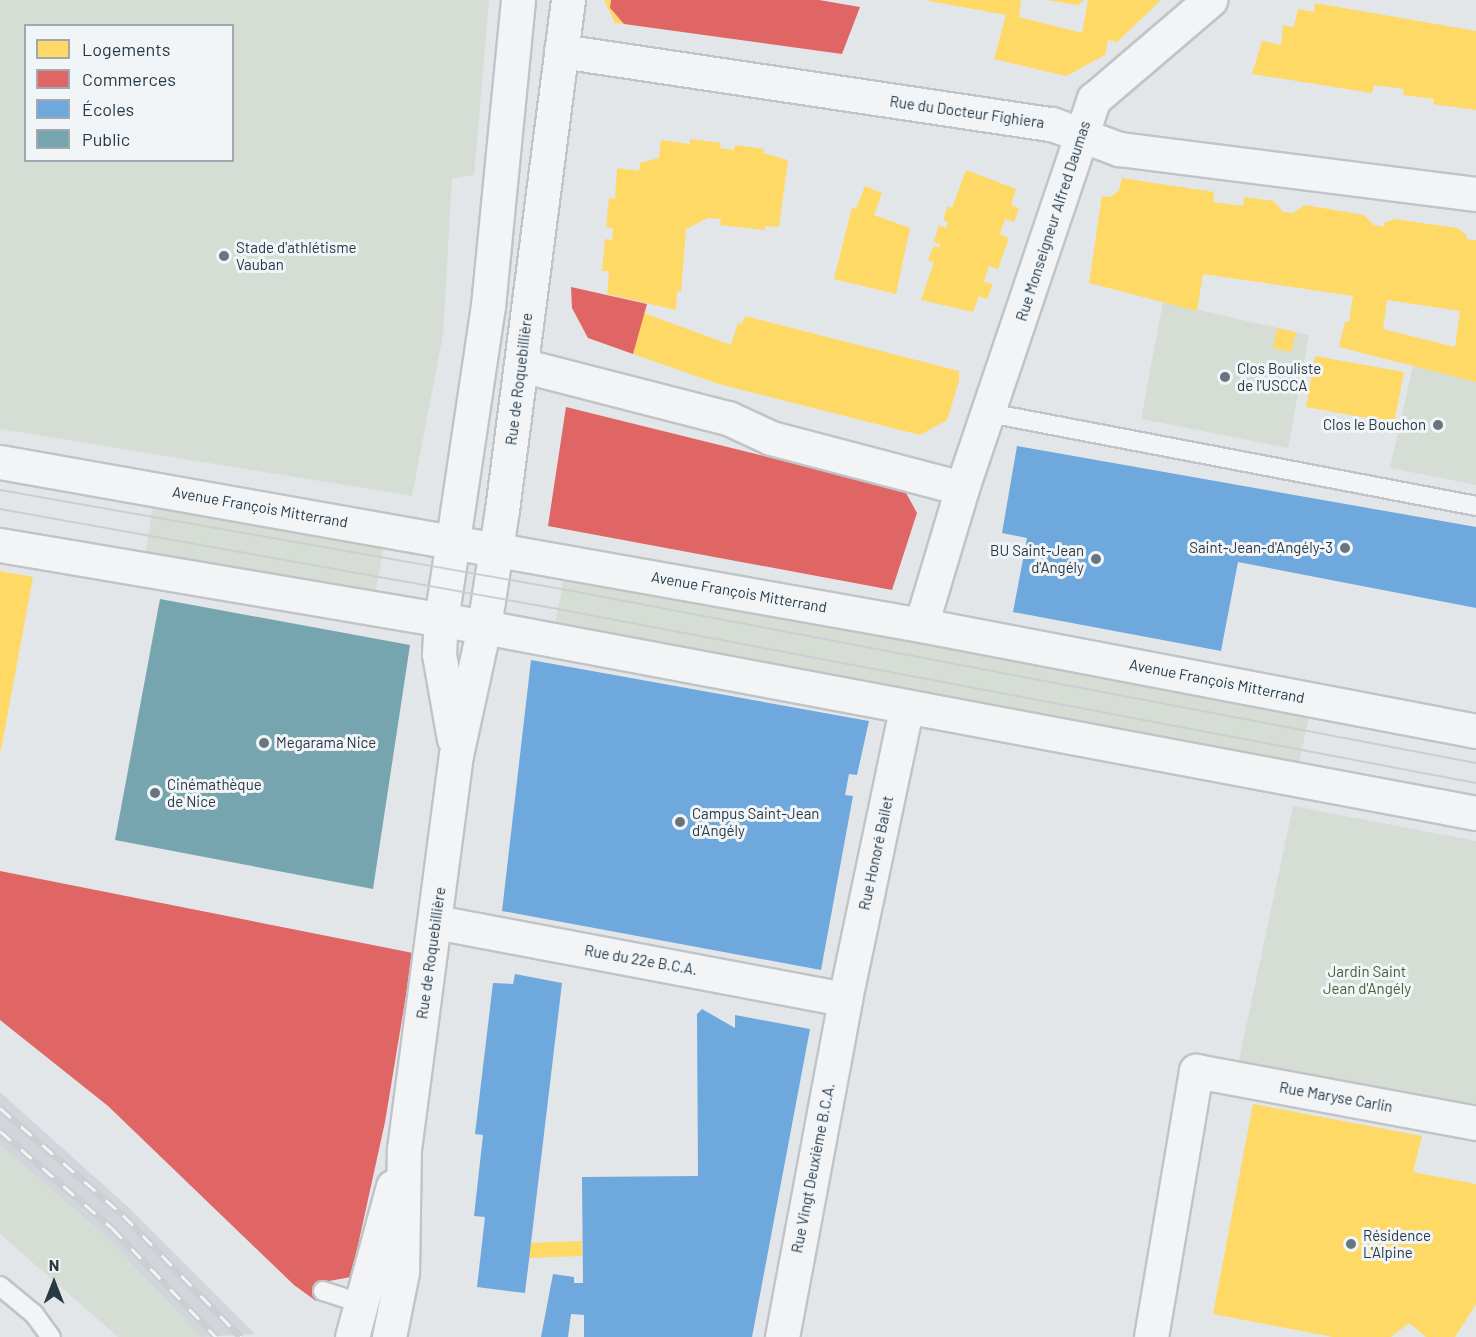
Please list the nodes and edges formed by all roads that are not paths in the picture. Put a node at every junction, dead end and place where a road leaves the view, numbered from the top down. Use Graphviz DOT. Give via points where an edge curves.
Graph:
graph roads {
  1 [pos="518,0"];
  2 [pos="568,0"];
  3 [pos="1210,0"];
  4 [pos="561,51"];
  5 [pos="1080,138"];
  6 [pos="1476,194"];
  7 [pos="521,365"];
  8 [pos="989,413"];
  9 [pos="0,462"];
  10 [pos="962,488"];
  11 [pos="1476,506"];
  12 [pos="454,541"];
  13 [pos="0,545"];
  14 [pos="496,548"];
  15 [pos="441,620"];
  16 [pos="921,625"];
  17 [pos="484,627"];
  18 [pos="907,706"];
  19 [pos="1476,731"];
  20 [pos="456,755"];
  21 [pos="1476,813"];
  22 [pos="436,922"];
  23 [pos="845,999"];
  24 [pos="1476,1123"];
  25 [pos="404,1149"];
  26 [pos="0,1286"];
  27 [pos="322,1291"];
  28 [pos="360,1304"];
  29 [pos="394,1331"];
  30 [pos="51,1337"];
  31 [pos="352,1337"];
  32 [pos="782,1337"];
  33 [pos="1151,1337"];
  1 -- 12 [label="street, Rue de Roquebillière" via="488,306"];
  2 -- 4 [label="street, Rue de Roquebillière"];
  3 -- 5 [label="street, Rue Monseigneur Alfred Daumas" via="1094,99"];
  4 -- 5 [label="street, Rue du Docteur Fighiera" via="1052,124"];
  4 -- 7 [label="street, Rue de Roquebillière"];
  5 -- 6 [label="street, Rue du Docteur Fighiera" via="1119,149"];
  5 -- 8 [label="street, Rue Monseigneur Alfred Daumas"];
  7 -- 10 [label="street" via="728,418 771,438"];
  7 -- 14 [label="street, Rue de Roquebillière"];
  8 -- 10 [label="street, Rue Monseigneur Alfred Daumas"];
  8 -- 11 [label="lane"];
  9 -- 12 [label="street, Avenue François Mitterrand"];
  10 -- 16 [label="street, Rue Monseigneur Alfred Daumas"];
  12 -- 14 [label="street, Avenue François Mitterrand"];
  12 -- 15 [label="street, Rue de Roquebillière"];
  13 -- 15 [label="street"];
  14 -- 16 [label="street, Avenue François Mitterrand"];
  14 -- 17 [label="street, Rue de Roquebillière"];
  15 -- 17 [label="street"];
  15 -- 20 [label="street, Rue de Roquebillière" via="440,654"];
  16 -- 19 [label="street, Avenue François Mitterrand"];
  17 -- 18 [label="street"];
  17 -- 20 [label="street, Rue de Roquebillière"];
  18 -- 21 [label="street"];
  18 -- 23 [label="street, Rue Honoré Bailet"];
  20 -- 22 [label="street, Rue de Roquebillière"];
  22 -- 23 [label="street, Rue du 22e B.C.A."];
  22 -- 25 [label="street, Rue de Roquebillière"];
  23 -- 32 [label="street, Rue Vingt Deuxième B.C.A."];
  24 -- 33 [label="street, Rue Maryse Carlin" via="1196,1071"];
  25 -- 28 [label="street, Rue de Roquebillière"];
  25 -- 29 [label="street, Rue de Roquebillière" via="402,1272"];
  26 -- 30 [label="lane" via="34,1314"];
  27 -- 28 [label="lane"];
  28 -- 31 [label="street, Rue de Roquebillière"];
}
